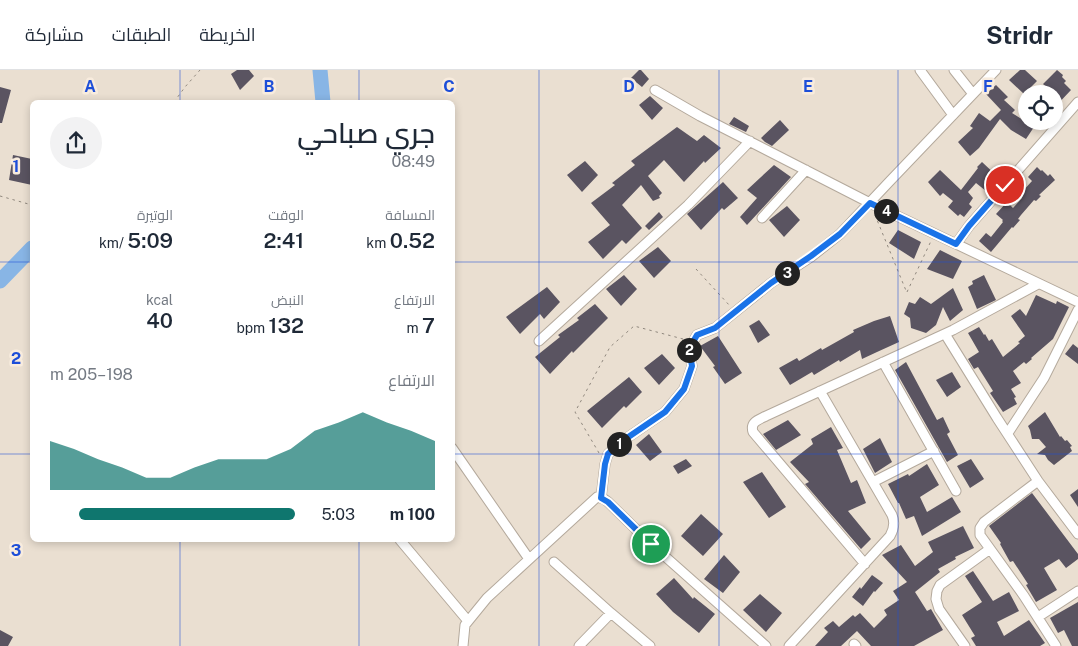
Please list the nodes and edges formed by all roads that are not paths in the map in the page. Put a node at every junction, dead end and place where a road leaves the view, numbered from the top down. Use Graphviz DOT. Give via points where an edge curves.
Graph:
graph roads {
  1 [pos="920,70"];
  2 [pos="954,70"];
  3 [pos="996,70"];
  4 [pos="655,90"];
  5 [pos="973,94"];
  6 [pos="1078,102"];
  7 [pos="952,115"];
  8 [pos="750,142"];
  9 [pos="806,170"];
  10 [pos="870,203"];
  11 [pos="762,218"];
  12 [pos="956,244"];
  13 [pos="1038,284"];
  14 [pos="1078,302"];
  15 [pos="1078,310"];
  16 [pos="945,334"];
  17 [pos="539,340"];
  18 [pos="883,362"];
  19 [pos="820,391"];
  20 [pos="1008,433"];
  21 [pos="934,451"];
  22 [pos="455,452"];
  23 [pos="1038,481"];
  24 [pos="873,482"];
  25 [pos="956,491"];
  26 [pos="601,498"];
  27 [pos="1078,534"];
  28 [pos="402,542"];
  29 [pos="990,549"];
  30 [pos="529,559"];
  31 [pos="554,562"];
  32 [pos="865,564"];
  33 [pos="1078,591"];
  34 [pos="611,613"];
  35 [pos="1038,617"];
  36 [pos="468,621"];
  37 [pos="463,646"];
  38 [pos="579,646"];
  39 [pos="650,646"];
  40 [pos="766,646"];
  41 [pos="788,646"];
  42 [pos="964,646"];
  43 [pos="1056,646"];
  1 -- 7 [label="street"];
  2 -- 5 [label="street"];
  3 -- 5 [label="street"];
  4 -- 8 [label="street"];
  5 -- 7 [label="street"];
  6 -- 12 [label="street"];
  7 -- 10 [label="street"];
  8 -- 9 [label="street"];
  8 -- 17 [label="street" via="688,205"];
  9 -- 10 [label="street"];
  9 -- 11 [label="street"];
  10 -- 12 [label="street"];
  10 -- 26 [label="street" via="840,234 715,328 697,335 689,349 692,366 684,389 665,412 608,454"];
  12 -- 13 [label="street"];
  13 -- 14 [label="street"];
  13 -- 16 [label="street"];
  15 -- 20 [label="street" via="1044,378"];
  16 -- 18 [label="street"];
  16 -- 20 [label="street"];
  18 -- 19 [label="street"];
  18 -- 21 [label="street"];
  19 -- 24 [label="street"];
  19 -- 32 [label="street" via="754,422 752,430"];
  20 -- 23 [label="street"];
  21 -- 24 [label="street"];
  21 -- 25 [label="street"];
  22 -- 30 [label="street"];
  23 -- 27 [label="street"];
  23 -- 29 [label="street" via="981,525 980,535"];
  24 -- 32 [label="street" via="892,515 894,526 890,536"];
  26 -- 30 [label="street" via="597,497"];
  26 -- 40 [label="street"];
  28 -- 36 [label="street"];
  29 -- 35 [label="street"];
  29 -- 42 [label="street" via="940,585 937,591 939,609"];
  30 -- 36 [label="street" via="487,598"];
  31 -- 34 [label="street"];
  32 -- 41 [label="street"];
  33 -- 35 [label="street"];
  34 -- 38 [label="street"];
  34 -- 39 [label="street"];
  35 -- 43 [label="street"];
  36 -- 37 [label="street"];
}
